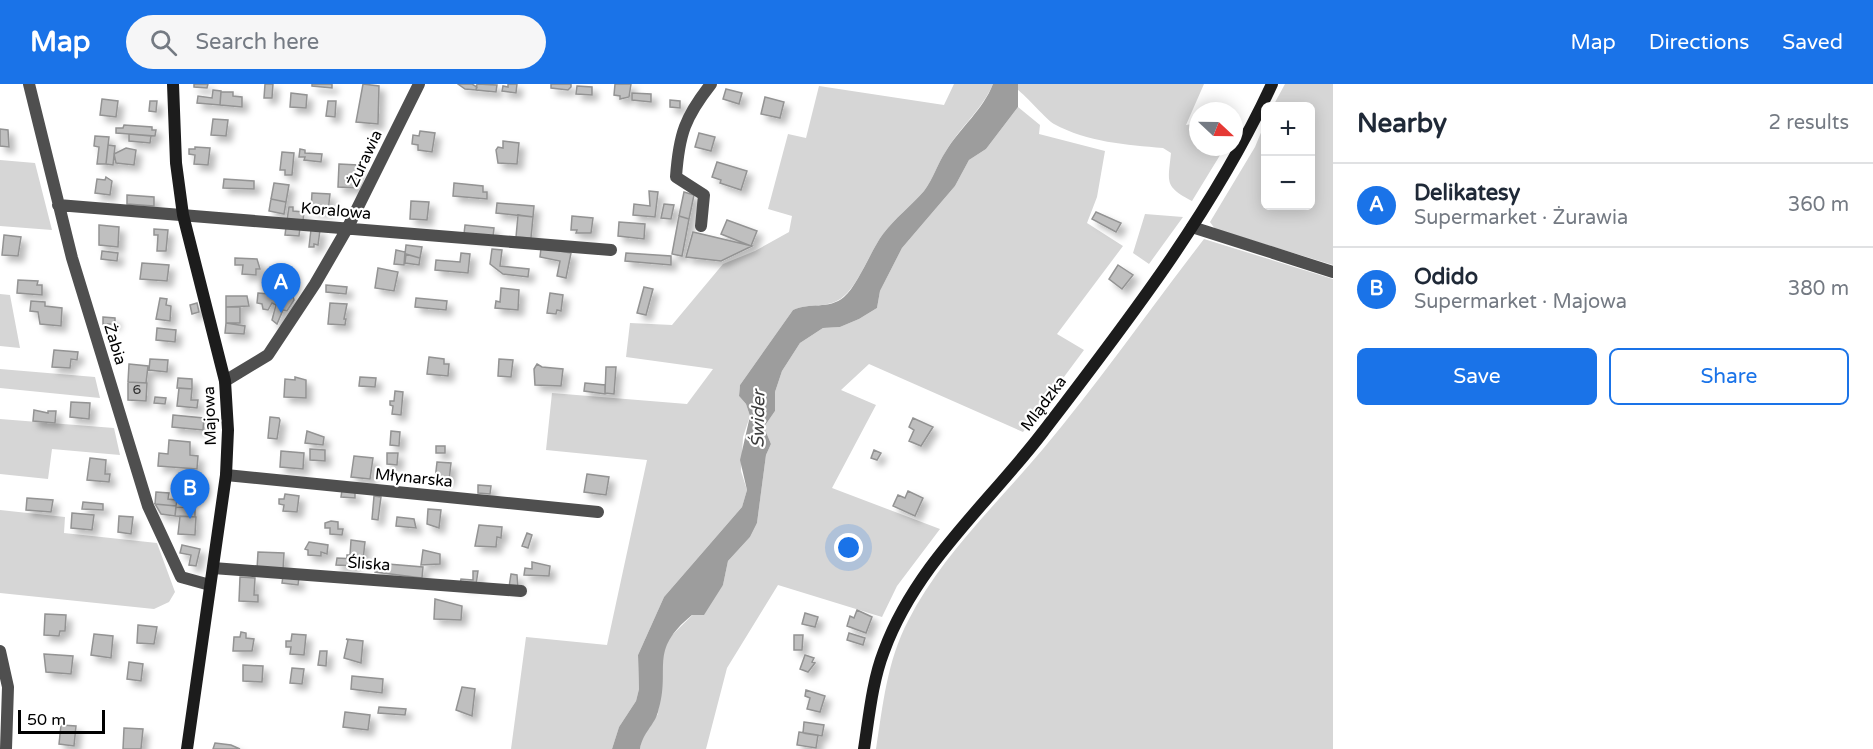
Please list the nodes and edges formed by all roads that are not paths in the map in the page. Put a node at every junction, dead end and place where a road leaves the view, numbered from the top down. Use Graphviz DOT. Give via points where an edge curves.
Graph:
graph roads {
  1 [pos="29,84"];
  2 [pos="173,84"];
  3 [pos="418,84"];
  4 [pos="711,84"];
  5 [pos="1272,84"];
  6 [pos="58,205"];
  7 [pos="183,215"];
  8 [pos="701,226"];
  9 [pos="348,227"];
  10 [pos="1192,227"];
  11 [pos="611,250"];
  12 [pos="1333,272"];
  13 [pos="225,381"];
  14 [pos="226,475"];
  15 [pos="598,512"];
  16 [pos="213,568"];
  17 [pos="210,585"];
  18 [pos="522,591"];
  19 [pos="0,651"];
  20 [pos="6,749"];
  21 [pos="187,749"];
  22 [pos="864,749"];
  1 -- 6 [label="street, Żabia"];
  2 -- 7 [label="street, Majowa" via="176,163"];
  3 -- 9 [label="street, Żurawia"];
  4 -- 8 [label="street" via="691,111 678,145 676,177 704,195"];
  5 -- 10 [label="street, Mlądzka" via="1252,129"];
  6 -- 7 [label="street, Koralowa"];
  6 -- 17 [label="street, Żabia" via="148,506 181,577"];
  7 -- 9 [label="street, Koralowa"];
  7 -- 13 [label="street, Majowa"];
  9 -- 11 [label="street, Koralowa"];
  9 -- 13 [label="street, Żurawia" via="268,355"];
  10 -- 12 [label="street"];
  10 -- 22 [label="street, Mlądzka" via="1042,433 954,534 900,613 883,653"];
  13 -- 14 [label="street, Majowa"];
  14 -- 15 [label="street, Młynarska"];
  14 -- 16 [label="street, Majowa"];
  16 -- 17 [label="street, Majowa"];
  16 -- 18 [label="street, Śliska"];
  17 -- 21 [label="street, Majowa"];
  19 -- 20 [label="street" via="8,687"];
}
